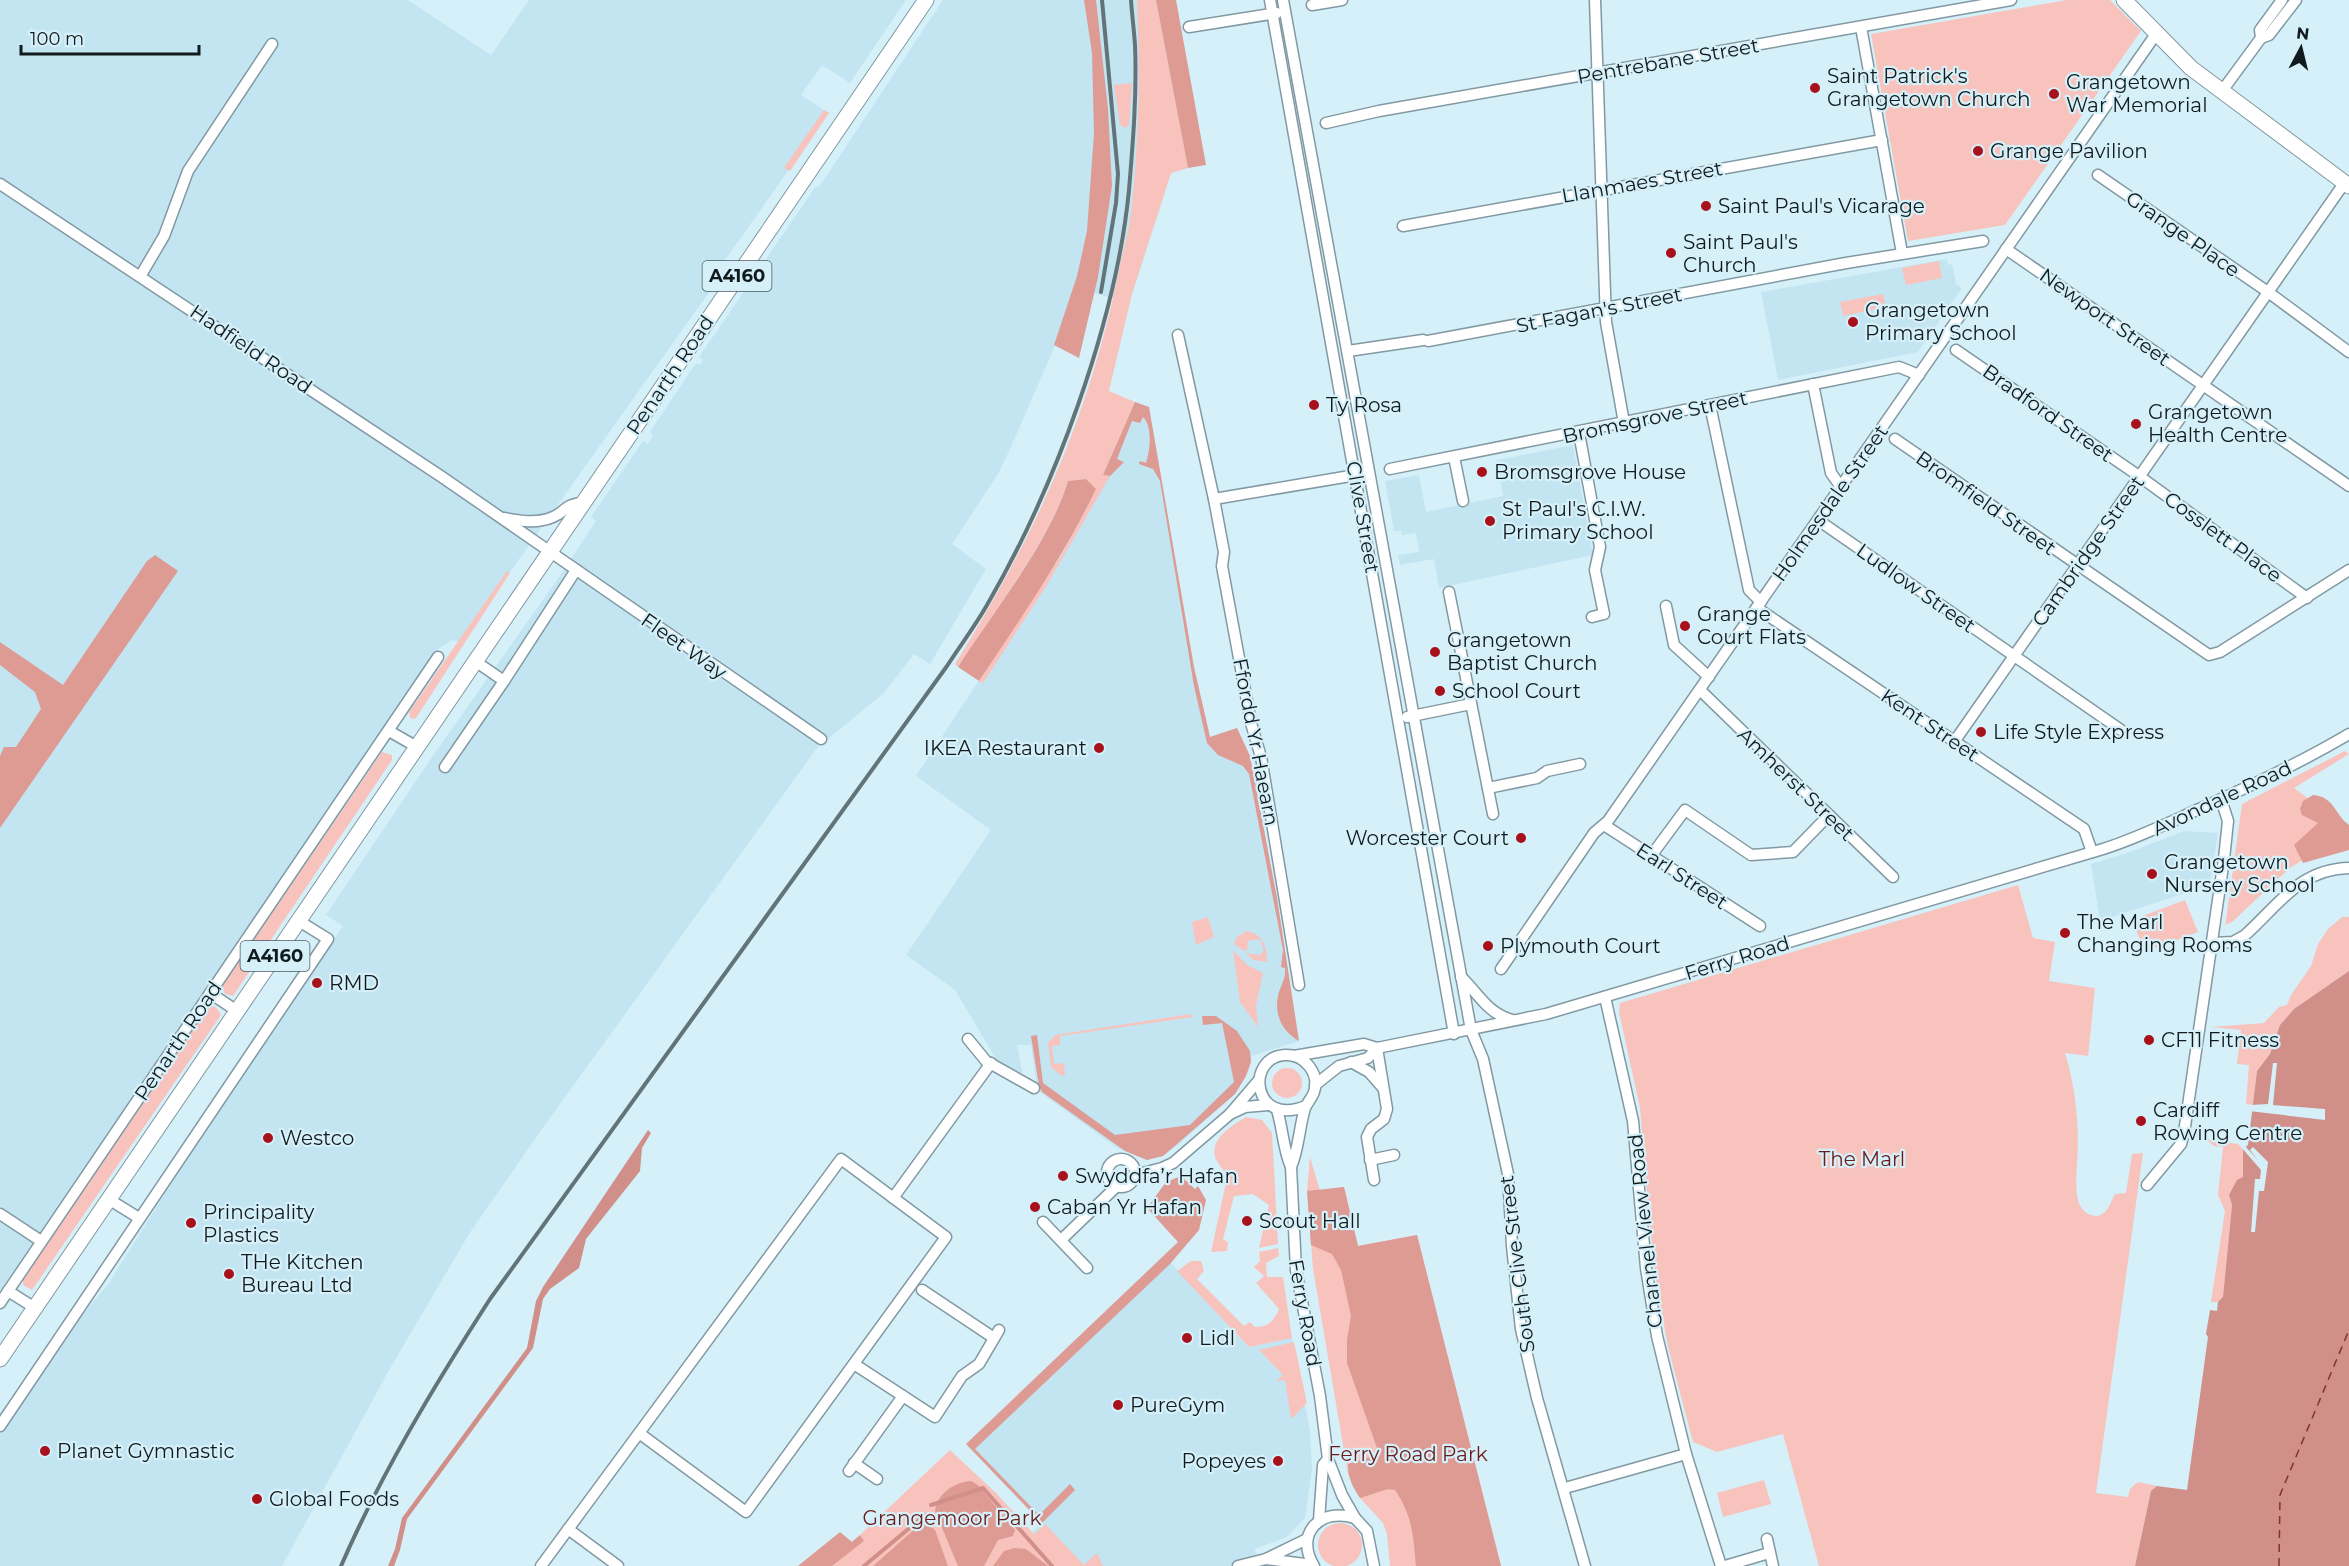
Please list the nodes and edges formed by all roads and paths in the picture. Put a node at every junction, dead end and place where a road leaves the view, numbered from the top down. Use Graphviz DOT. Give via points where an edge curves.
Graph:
graph roads {
  1 [pos="926,0"];
  2 [pos="1270,0"];
  3 [pos="1283,0"];
  4 [pos="1342,0"];
  5 [pos="1595,0"];
  6 [pos="2011,0"];
  7 [pos="2124,0"];
  8 [pos="2282,0"];
  9 [pos="2296,0"];
  10 [pos="1312,6"];
  11 [pos="1285,12"];
  12 [pos="1273,14"];
  13 [pos="1189,27"];
  14 [pos="1861,27"];
  15 [pos="2156,34"];
  16 [pos="2261,38"];
  17 [pos="272,44"];
  18 [pos="1599,73"];
  19 [pos="2222,91"];
  20 [pos="1326,123"];
  21 [pos="1882,140"];
  22 [pos="2098,175"];
  23 [pos="0,184"];
  24 [pos="2347,184"];
  25 [pos="1603,189"];
  26 [pos="1403,226"];
  27 [pos="1983,241"];
  28 [pos="2006,249"];
  29 [pos="1902,253"];
  30 [pos="141,275"];
  31 [pos="2268,292"];
  32 [pos="1606,308"];
  33 [pos="1178,335"];
  34 [pos="1956,350"];
  35 [pos="1348,351"];
  36 [pos="2349,352"];
  37 [pos="1919,375"];
  38 [pos="1813,384"];
  39 [pos="2204,386"];
  40 [pos="1710,405"];
  41 [pos="1624,423"];
  42 [pos="1579,433"];
  43 [pos="1895,439"];
  44 [pos="1454,457"];
  45 [pos="1390,469"];
  46 [pos="1368,473"];
  47 [pos="1355,475"];
  48 [pos="2139,476"];
  49 [pos="2349,486"];
  50 [pos="1841,487"];
  51 [pos="1214,499"];
  52 [pos="1463,501"];
  53 [pos="582,503"];
  54 [pos="501,518"];
  55 [pos="1818,520"];
  56 [pos="549,551"];
  57 [pos="2077,566"];
  58 [pos="576,570"];
  59 [pos="2349,570"];
  60 [pos="1449,592"];
  61 [pos="2307,598"];
  62 [pos="1759,605"];
  63 [pos="1666,606"];
  64 [pos="1592,617"];
  65 [pos="2014,656"];
  66 [pos="438,657"];
  67 [pos="475,661"];
  68 [pos="1708,677"];
  69 [pos="504,681"];
  70 [pos="1700,690"];
  71 [pos="1471,704"];
  72 [pos="1413,716"];
  73 [pos="1398,718"];
  74 [pos="2121,730"];
  75 [pos="389,731"];
  76 [pos="2349,734"];
  77 [pos="821,739"];
  78 [pos="1954,742"];
  79 [pos="417,747"];
  80 [pos="1580,764"];
  81 [pos="446,767"];
  82 [pos="1488,788"];
  83 [pos="2221,799"];
  84 [pos="1493,814"];
  85 [pos="1828,816"];
  86 [pos="1604,825"];
  87 [pos="2092,852"];
  88 [pos="1651,856"];
  89 [pos="2349,868"];
  90 [pos="1893,878"];
  91 [pos="299,921"];
  92 [pos="1760,926"];
  93 [pos="2213,942"];
  94 [pos="1500,969"];
  95 [pos="1461,977"];
  96 [pos="1299,985"];
  97 [pos="210,993"];
  98 [pos="1605,998"];
  99 [pos="237,1011"];
  100 [pos="1515,1021"];
  101 [pos="1471,1030"];
  102 [pos="1454,1034"];
  103 [pos="968,1039"];
  104 [pos="1377,1048"];
  105 [pos="1294,1056"];
  106 [pos="1351,1062"];
  107 [pos="991,1063"];
  108 [pos="1259,1080"];
  109 [pos="1315,1085"];
  110 [pos="1034,1088"];
  111 [pos="1383,1088"];
  112 [pos="1306,1106"];
  113 [pos="1273,1107"];
  114 [pos="1230,1114"];
  115 [pos="1394,1155"];
  116 [pos="1370,1160"];
  117 [pos="1291,1167"];
  118 [pos="1135,1175"];
  119 [pos="1374,1180"];
  120 [pos="2147,1185"];
  121 [pos="1116,1186"];
  122 [pos="894,1198"];
  123 [pos="110,1200"];
  124 [pos="0,1214"];
  125 [pos="139,1218"];
  126 [pos="1044,1222"];
  127 [pos="1061,1240"];
  128 [pos="41,1241"];
  129 [pos="1087,1268"];
  130 [pos="922,1290"];
  131 [pos="8,1292"];
  132 [pos="0,1303"];
  133 [pos="34,1308"];
  134 [pos="0,1359"];
  135 [pos="854,1364"];
  136 [pos="903,1396"];
  137 [pos="0,1426"];
  138 [pos="639,1433"];
  139 [pos="1686,1454"];
  140 [pos="1328,1459"];
  141 [pos="877,1479"];
  142 [pos="1564,1488"];
  143 [pos="1355,1518"];
  144 [pos="1319,1520"];
  145 [pos="568,1529"];
  146 [pos="1307,1539"];
  147 [pos="1767,1539"];
  148 [pos="1769,1553"];
  149 [pos="1266,1559"];
  150 [pos="1372,1561"];
  151 [pos="541,1566"];
  152 [pos="618,1566"];
  153 [pos="1238,1566"];
  154 [pos="1314,1566"];
  155 [pos="1364,1566"];
  156 [pos="1585,1566"];
  157 [pos="1723,1566"];
  158 [pos="1773,1566"];
  1 -- 53 [label="main road, Penarth Road / A4160"];
  2 -- 12 [label="street, Clive Street"];
  3 -- 11 [label="street, Clive Street"];
  4 -- 10 [label="street"];
  5 -- 18 [label="street"];
  6 -- 14 [label="street, Pentrebane Street"];
  7 -- 15 [label="main road"];
  8 -- 16 [label="street" via="2260,30"];
  9 -- 16 [label="street" via="2269,35"];
  11 -- 12 [label="street"];
  11 -- 35 [label="street, Clive Street"];
  12 -- 13 [label="street"];
  12 -- 47 [label="street, Clive Street"];
  14 -- 18 [label="street, Pentrebane Street"];
  14 -- 21 [label="street"];
  15 -- 19 [label="main road"];
  15 -- 28 [label="street, Holmesdale Street"];
  16 -- 19 [label="street"];
  17 -- 30 [label="street" via="188,171 164,236"];
  18 -- 20 [label="street, Pentrebane Street"];
  18 -- 25 [label="street"];
  19 -- 24 [label="main road"];
  21 -- 25 [label="street, Llanmaes Street"];
  21 -- 29 [label="street"];
  22 -- 31 [label="street, Grange Place"];
  23 -- 30 [label="street, Hadfield Road"];
  24 -- 31 [label="street, Cambridge Street"];
  25 -- 26 [label="street, Llanmaes Street"];
  25 -- 32 [label="street"];
  27 -- 29 [label="street, St Fagan's Street"];
  28 -- 37 [label="street, Holmesdale Street"];
  28 -- 39 [label="street, Newport Street"];
  29 -- 32 [label="street, St Fagan's Street"];
  30 -- 54 [label="street, Hadfield Road"];
  31 -- 36 [label="street, Grange Place"];
  31 -- 39 [label="street, Cambridge Street"];
  32 -- 35 [label="street, St Fagan's Street"];
  32 -- 41 [label="street"];
  33 -- 51 [label="street, Ffordd Yr Haearn"];
  34 -- 48 [label="street, Bradford Street"];
  35 -- 46 [label="street, Clive Street"];
  37 -- 38 [label="street, Bromsgrove Street" via="1899,367"];
  37 -- 50 [label="street, Holmesdale Street"];
  38 -- 40 [label="street, Bromsgrove Street"];
  38 -- 50 [label="street" via="1831,473"];
  39 -- 48 [label="street, Cambridge Street"];
  39 -- 49 [label="street, Newport Street"];
  40 -- 41 [label="street, Bromsgrove Street"];
  40 -- 62 [label="street" via="1749,590"];
  41 -- 42 [label="street, Bromsgrove Street"];
  42 -- 44 [label="street, Bromsgrove Street"];
  42 -- 64 [label="street" via="1600,547 1595,570 1604,614"];
  43 -- 57 [label="street, Bromfield Street"];
  44 -- 45 [label="street, Bromsgrove Street"];
  44 -- 52 [label="street"];
  46 -- 47 [label="street"];
  46 -- 72 [label="street, Clive Street"];
  47 -- 51 [label="street"];
  47 -- 73 [label="street, Clive Street"];
  48 -- 57 [label="street, Cambridge Street"];
  48 -- 61 [label="street, Cosslett Place"];
  50 -- 55 [label="street, Holmesdale Street"];
  51 -- 96 [label="street, Ffordd Yr Haearn" via="1224,552 1222,566 1261,757"];
  53 -- 54 [label="street, Hadfield Road" via="568,504 554,517 539,521"];
  53 -- 56 [label="main road, Penarth Road / A4160"];
  54 -- 56 [label="street, Hadfield Road"];
  55 -- 62 [label="street, Holmesdale Street"];
  55 -- 65 [label="street, Ludlow Street"];
  56 -- 58 [label="street, Fleet Way"];
  56 -- 67 [label="main road, Penarth Road / A4160"];
  57 -- 61 [label="street, Bromfield Street" via="2209,655"];
  57 -- 65 [label="street, Cambridge Street"];
  58 -- 69 [label="street"];
  58 -- 77 [label="street, Fleet Way"];
  59 -- 61 [label="street"];
  60 -- 71 [label="street"];
  62 -- 68 [label="street, Holmesdale Street"];
  62 -- 78 [label="street, Kent Street"];
  63 -- 68 [label="street" via="1674,645"];
  65 -- 74 [label="street, Ludlow Street"];
  65 -- 78 [label="street, Cambridge Street"];
  66 -- 75 [label="street, Penarth Road"];
  67 -- 69 [label="street"];
  67 -- 79 [label="main road, Penarth Road / A4160"];
  68 -- 70 [label="street, Holmesdale Street"];
  69 -- 81 [label="street"];
  70 -- 85 [label="street, Amherst Street"];
  70 -- 86 [label="street, Holmesdale Street"];
  71 -- 72 [label="street"];
  71 -- 82 [label="street"];
  72 -- 73 [label="street"];
  72 -- 95 [label="street, Clive Street"];
  73 -- 102 [label="street, Clive Street"];
  75 -- 79 [label="street"];
  75 -- 97 [label="street, Penarth Road"];
  76 -- 83 [label="street, Avondale Road"];
  78 -- 87 [label="street, Kent Street" via="2084,829"];
  79 -- 91 [label="main road, Penarth Road / A4160"];
  80 -- 82 [label="street"];
  82 -- 84 [label="street"];
  83 -- 87 [label="street, Avondale Road" via="2140,836"];
  83 -- 93 [label="street" via="2228,821"];
  85 -- 88 [label="street" via="1793,852 1751,855 1685,810"];
  85 -- 90 [label="street, Amherst Street"];
  86 -- 88 [label="street, Earl Street"];
  86 -- 94 [label="street, Holmesdale Street" via="1594,833"];
  87 -- 98 [label="street, Ferry Road"];
  88 -- 92 [label="street, Earl Street"];
  89 -- 93 [label="street" via="2335,868 2304,879 2244,936 2233,942"];
  91 -- 99 [label="main road, Penarth Road / A4160"];
  91 -- 125 [label="street" via="328,939"];
  93 -- 120 [label="street" via="2183,1139"];
  95 -- 100 [label="street" via="1492,1012"];
  95 -- 101 [label="street, Clive Street"];
  97 -- 99 [label="street"];
  97 -- 128 [label="street, Penarth Road"];
  98 -- 100 [label="street, Ferry Road"];
  98 -- 139 [label="street, Channel View Road" via="1633,1121 1654,1319"];
  99 -- 123 [label="main road, Penarth Road / A4160"];
  100 -- 101 [label="street, Ferry Road"];
  101 -- 102 [label="street, Ferry Road"];
  101 -- 142 [label="street, South Clive Street" via="1484,1059 1508,1174 1521,1329"];
  102 -- 104 [label="street, Ferry Road"];
  103 -- 107 [label="street"];
  104 -- 105 [label="street, Ferry Road" via="1364,1044"];
  104 -- 106 [label="street, Ferry Road" via="1368,1058"];
  104 -- 111 [label="street"];
  105 -- 108 [label="street, Ferry Road" via="1275,1058 1266,1065"];
  105 -- 109 [label="street" via="1310,1066"];
  106 -- 109 [label="street, Ferry Road" via="1334,1069"];
  106 -- 111 [label="street" via="1369,1072"];
  107 -- 110 [label="street"];
  107 -- 122 [label="street"];
  108 -- 113 [label="street, Ferry Road" via="1260,1093"];
  108 -- 114 [label="street"];
  109 -- 112 [label="street, Ferry Road"];
  111 -- 116 [label="street" via="1387,1114 1367,1137"];
  112 -- 113 [label="street" via="1291,1111"];
  112 -- 117 [label="street, Ferry Road"];
  113 -- 114 [label="street" via="1245,1107"];
  113 -- 117 [label="street, Ferry Road" via="1283,1128"];
  114 -- 118 [label="street" via="1173,1163"];
  115 -- 116 [label="street"];
  116 -- 119 [label="street"];
  117 -- 140 [label="street, Ferry Road" via="1296,1270"];
  118 -- 121 [label="street" via="1126,1186"];
  118 -- 121 [label="street" via="1134,1167 1127,1161 1113,1162 1107,1176"];
  121 -- 127 [label="street"];
  122 -- 135 [label="street" via="946,1237"];
  122 -- 138 [label="street" via="842,1159"];
  123 -- 125 [label="street"];
  123 -- 133 [label="main road, Penarth Road / A4160"];
  124 -- 128 [label="street"];
  125 -- 137 [label="street"];
  126 -- 127 [label="street"];
  127 -- 129 [label="street"];
  128 -- 131 [label="street, Penarth Road"];
  130 -- 136 [label="street" via="996,1334 979,1364 962,1376 935,1417"];
  131 -- 132 [label="street, Penarth Road"];
  131 -- 133 [label="street"];
  133 -- 134 [label="main road, Penarth Road / A4160"];
  135 -- 136 [label="street"];
  135 -- 138 [label="street" via="746,1512"];
  136 -- 141 [label="street" via="851,1467"];
  138 -- 145 [label="street"];
  139 -- 142 [label="street"];
  139 -- 157 [label="street, Channel View Road"];
  140 -- 143 [label="street, Ferry Road"];
  140 -- 144 [label="street, Ferry Road" via="1323,1465"];
  142 -- 156 [label="street, South Clive Street"];
  143 -- 144 [label="street" via="1343,1514"];
  143 -- 150 [label="street, Ferry Road" via="1371,1541"];
  144 -- 146 [label="street, Ferry Road"];
  145 -- 151 [label="street"];
  145 -- 152 [label="street"];
  146 -- 149 [label="street"];
  146 -- 154 [label="street" via="1308,1556"];
  147 -- 148 [label="street"];
  148 -- 157 [label="street"];
  148 -- 158 [label="street"];
  149 -- 153 [label="street"];
  149 -- 154 [label="street"];
  150 -- 155 [label="street, Ferry Road"];
}
